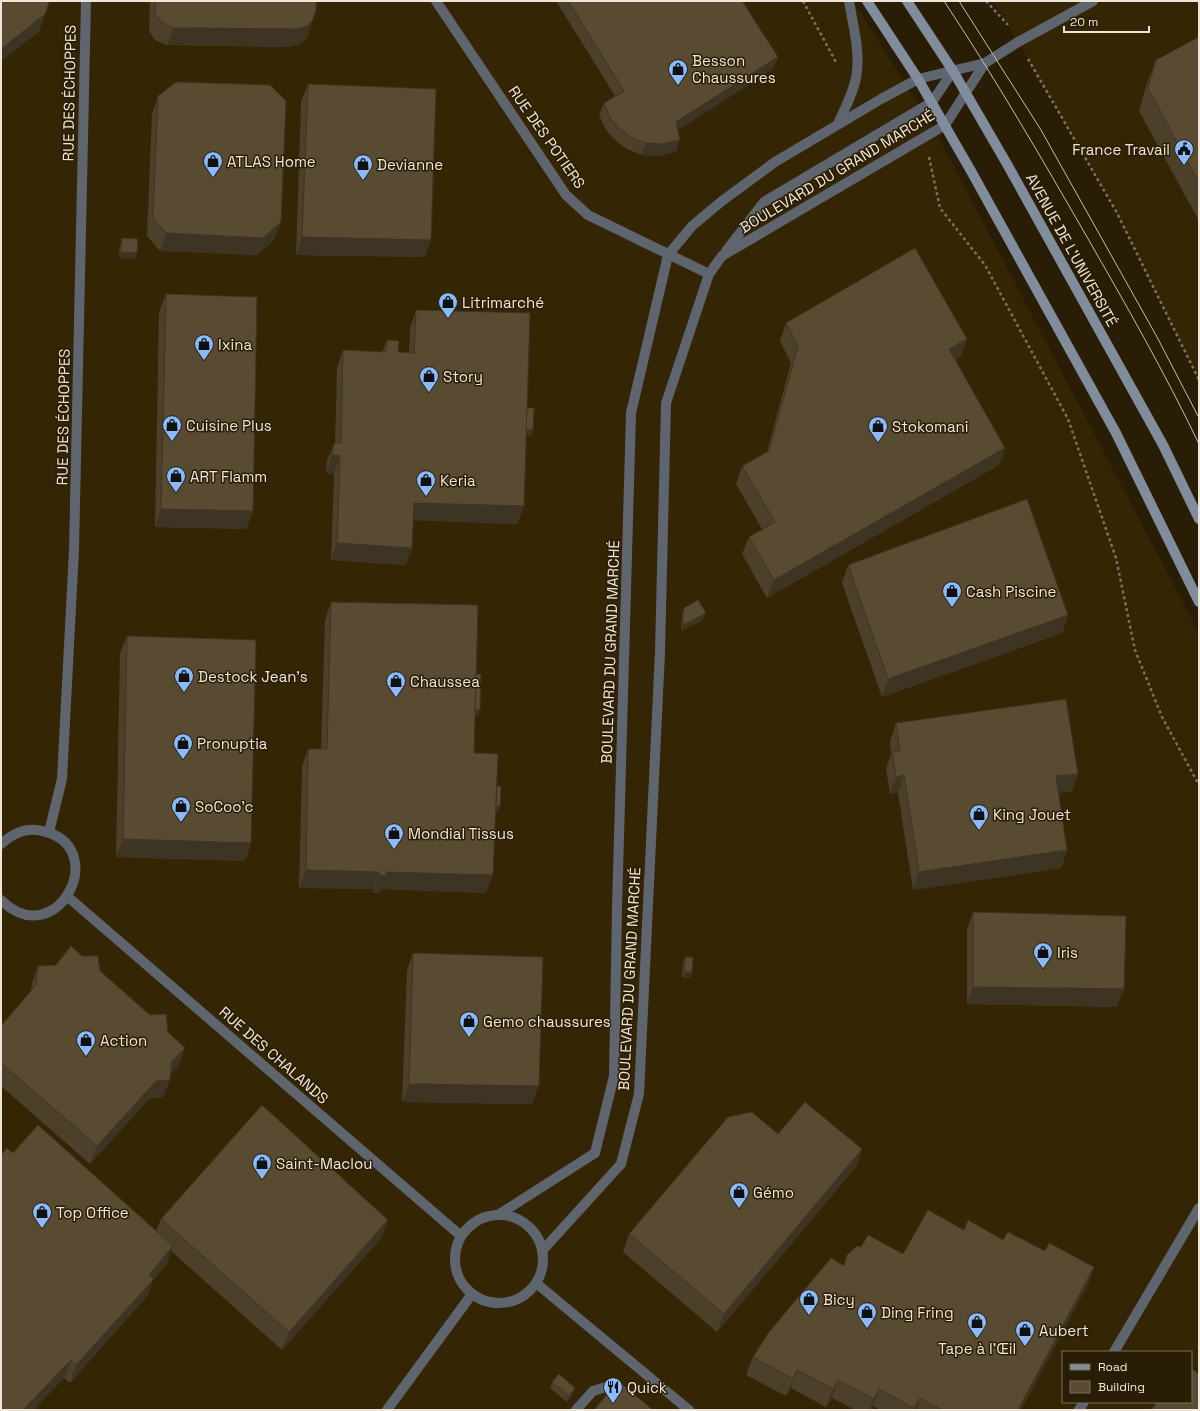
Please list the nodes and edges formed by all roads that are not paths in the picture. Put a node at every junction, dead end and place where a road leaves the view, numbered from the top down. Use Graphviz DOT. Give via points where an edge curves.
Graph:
graph roads {
  1 [pos="86,1"];
  2 [pos="436,1"];
  3 [pos="849,1"];
  4 [pos="867,1"];
  5 [pos="907,1"];
  6 [pos="1093,1"];
  7 [pos="985,63"];
  8 [pos="953,71"];
  9 [pos="918,79"];
  10 [pos="966,93"];
  11 [pos="932,102"];
  12 [pos="838,124"];
  13 [pos="945,125"];
  14 [pos="668,255"];
  15 [pos="722,256"];
  16 [pos="709,274"];
  17 [pos="1199,519"];
  18 [pos="1199,602"];
  19 [pos="49,832"];
  20 [pos="1,844"];
  21 [pos="68,897"];
  22 [pos="1,900"];
  23 [pos="1199,1208"];
  24 [pos="498,1214"];
  25 [pos="461,1236"];
  26 [pos="542,1250"];
  27 [pos="536,1283"];
  28 [pos="472,1294"];
  29 [pos="1115,1351"];
  30 [pos="387,1410"];
  31 [pos="576,1410"];
  32 [pos="637,1410"];
  33 [pos="689,1410"];
  1 -- 19 [label="street, RUE DES ÉCHOPPES" via="74,550 62,779"];
  2 -- 14 [label="street, RUE DES POTIERS" via="566,195 588,215"];
  3 -- 12 [label="street" via="858,56 857,70 856,80"];
  4 -- 9 [label="main road"];
  5 -- 8 [label="main road, AVENUE DE L'UNIVERSITÉ"];
  6 -- 7 [label="street"];
  7 -- 8 [label="street"];
  7 -- 10 [label="street, BOULEVARD DU GRAND MARCHÉ"];
  8 -- 9 [label="street, BOULEVARD DU GRAND MARCHÉ"];
  8 -- 10 [label="main road, AVENUE DE L'UNIVERSITÉ"];
  8 -- 11 [label="street, BOULEVARD DU GRAND MARCHÉ"];
  9 -- 11 [label="main road"];
  9 -- 12 [label="street, BOULEVARD DU GRAND MARCHÉ"];
  10 -- 13 [label="street, BOULEVARD DU GRAND MARCHÉ"];
  10 -- 17 [label="main road, AVENUE DE L'UNIVERSITÉ" via="1163,445"];
  11 -- 13 [label="main road"];
  11 -- 15 [label="street, BOULEVARD DU GRAND MARCHÉ" via="764,202"];
  12 -- 14 [label="street, BOULEVARD DU GRAND MARCHÉ" via="775,162 722,201 692,226"];
  13 -- 15 [label="street, BOULEVARD DU GRAND MARCHÉ"];
  13 -- 18 [label="main road" via="1116,432"];
  14 -- 16 [label="street, RUE DES POTIERS"];
  14 -- 24 [label="street, BOULEVARD DU GRAND MARCHÉ" via="631,413 614,1076 595,1153"];
  15 -- 16 [label="street, BOULEVARD DU GRAND MARCHÉ"];
  16 -- 26 [label="street, BOULEVARD DU GRAND MARCHÉ" via="666,403 660,652 639,1094 620,1164"];
  19 -- 20 [label="street" via="22,831 9,836"];
  19 -- 21 [label="street" via="69,848 74,860 74,886"];
  21 -- 22 [label="street" via="59,906 36,915 11,909"];
  21 -- 25 [label="street, RUE DES CHALANDS"];
  23 -- 29 [label="street"];
  24 -- 25 [label="street" via="477,1221"];
  24 -- 26 [label="street" via="513,1217 527,1224 537,1236"];
  25 -- 28 [label="street" via="456,1248 457,1273"];
  26 -- 27 [label="street" via="541,1273"];
  27 -- 28 [label="street" via="523,1296 506,1302 494,1303"];
  27 -- 33 [label="street"];
  28 -- 30 [label="street"];
  31 -- 32 [label="street" via="593,1391 609,1386"];
}
